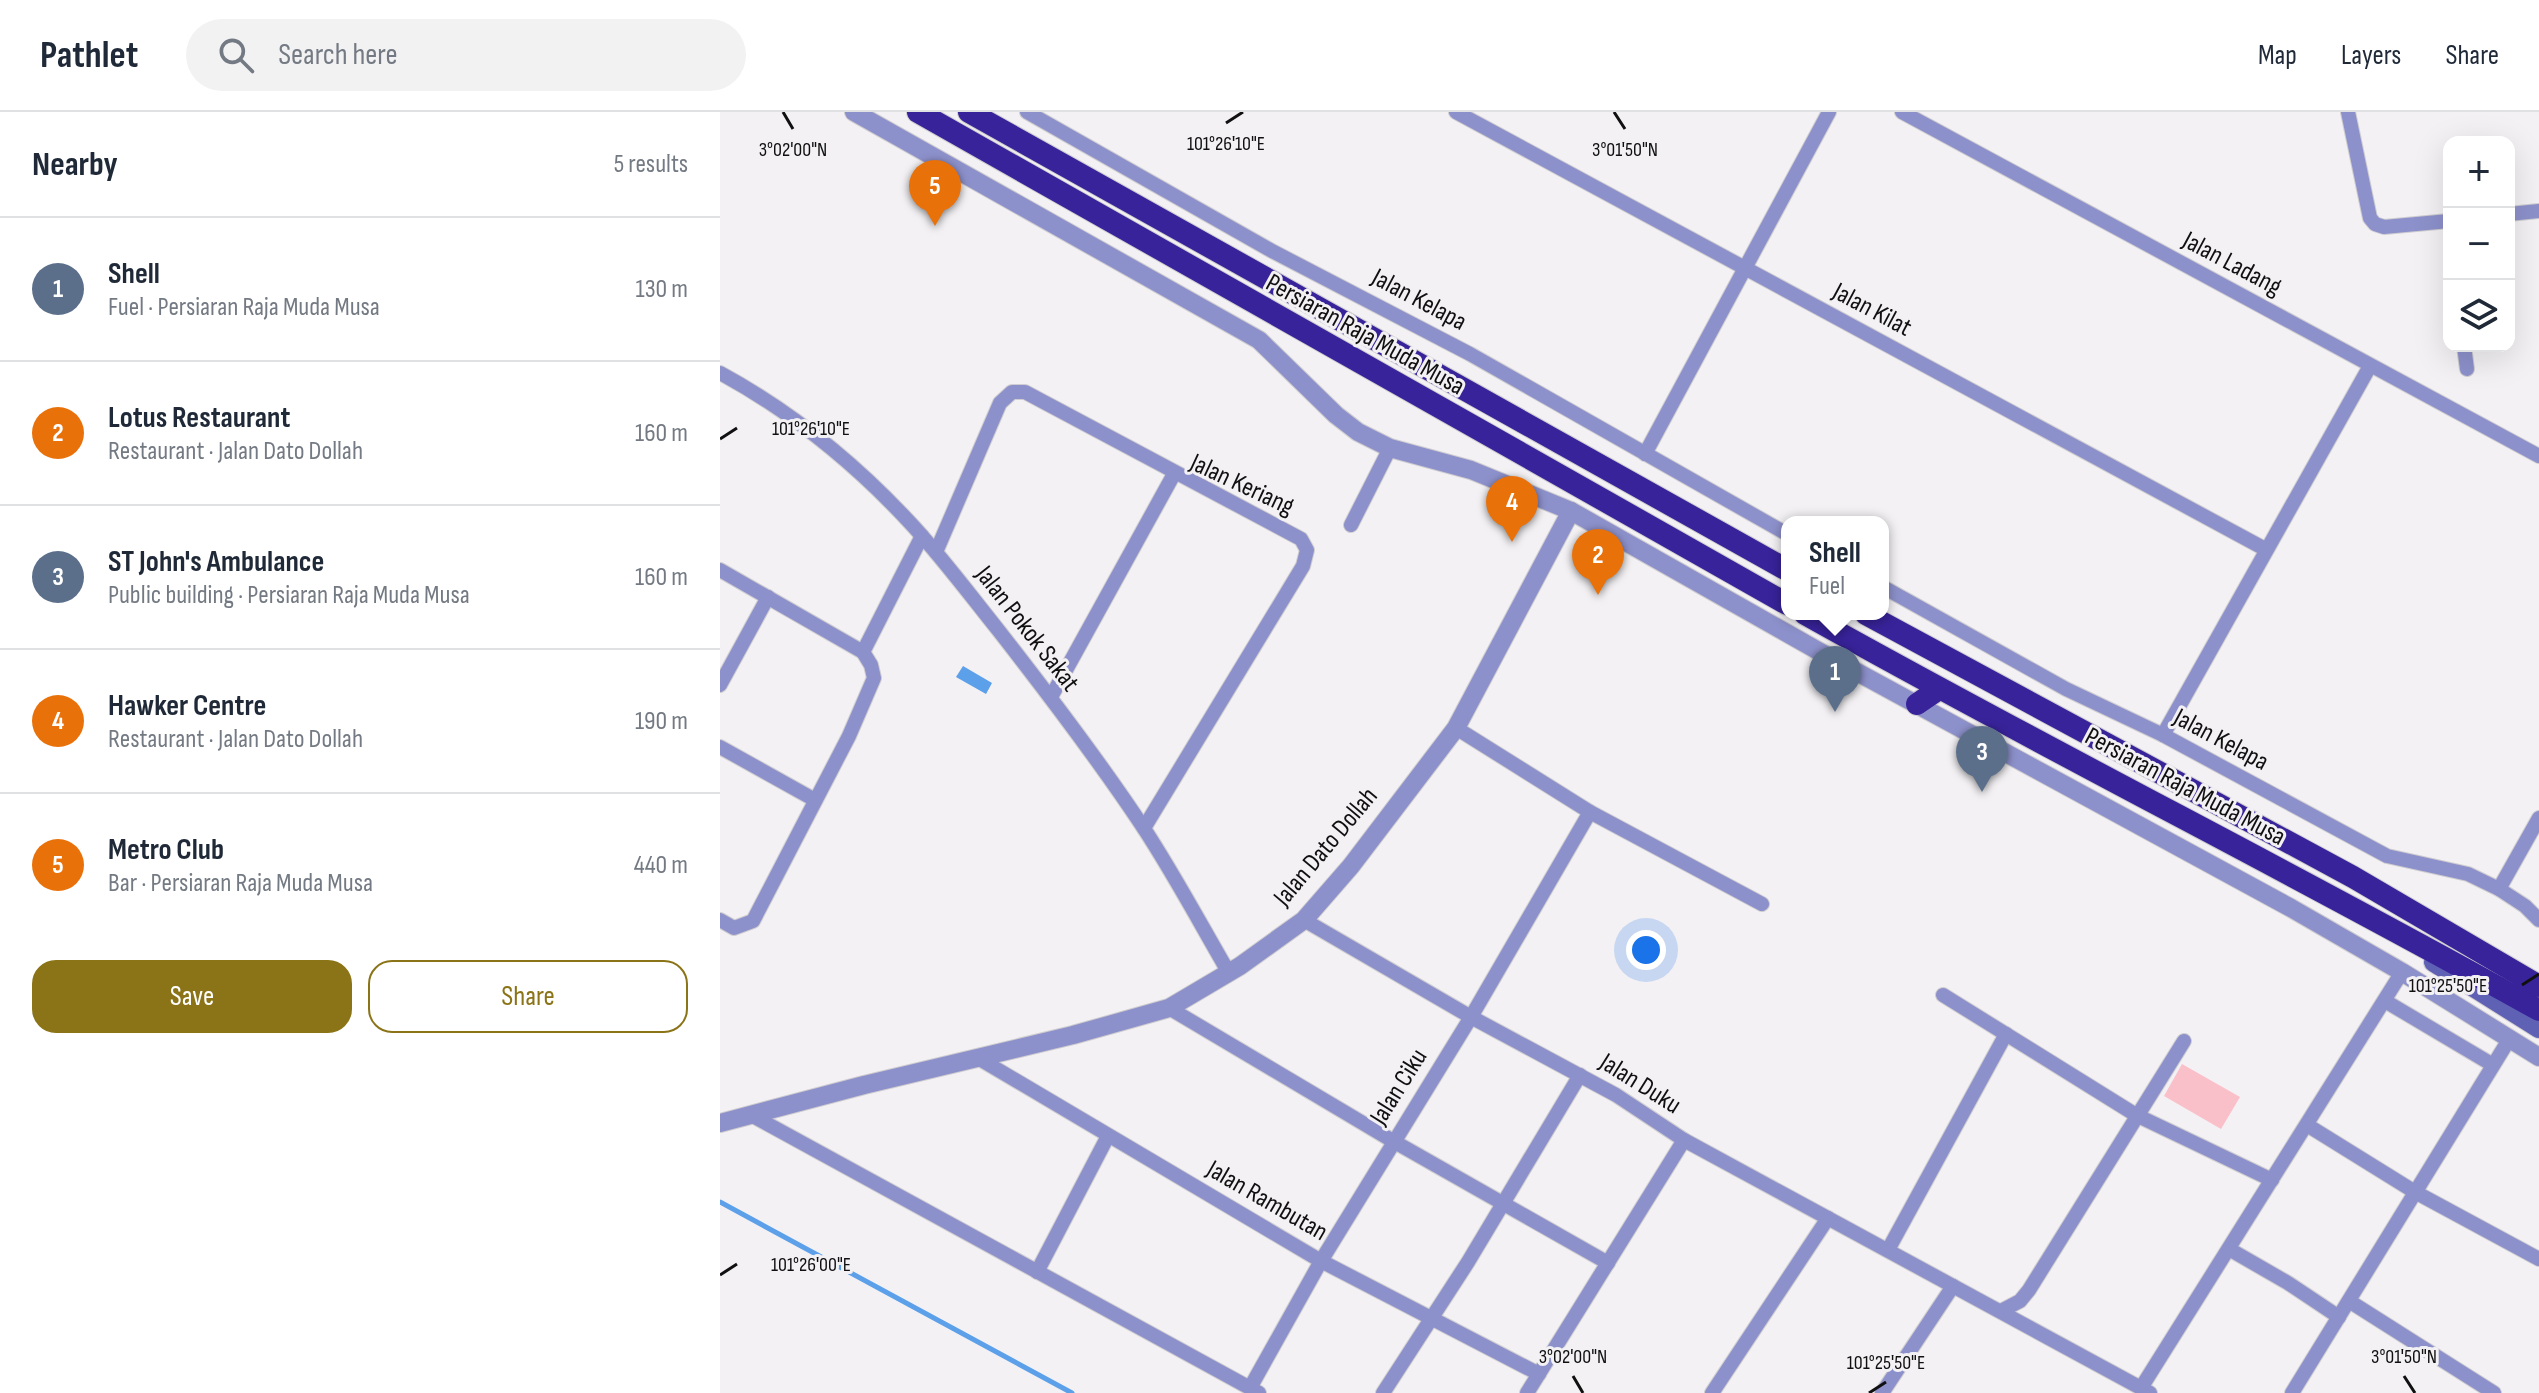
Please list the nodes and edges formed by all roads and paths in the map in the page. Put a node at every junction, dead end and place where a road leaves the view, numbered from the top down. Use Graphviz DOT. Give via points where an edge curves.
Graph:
graph roads {
  1 [pos="854,112"];
  2 [pos="918,112"];
  3 [pos="969,112"];
  4 [pos="1027,112"];
  5 [pos="1456,112"];
  6 [pos="1829,112"];
  7 [pos="1902,112"];
  8 [pos="2348,112"];
  9 [pos="2539,211"];
  10 [pos="2515,213"];
  11 [pos="2443,221"];
  12 [pos="1744,269"];
  13 [pos="2465,352"];
  14 [pos="2370,366"];
  15 [pos="2467,369"];
  16 [pos="720,373"];
  17 [pos="1390,448"];
  18 [pos="1645,454"];
  19 [pos="2539,456"];
  20 [pos="1174,474"];
  21 [pos="1571,511"];
  22 [pos="1351,525"];
  23 [pos="1781,531"];
  24 [pos="922,536"];
  25 [pos="2265,549"];
  26 [pos="936,552"];
  27 [pos="1781,567"];
  28 [pos="720,570"];
  29 [pos="1889,590"];
  30 [pos="768,597"];
  31 [pos="1781,601"];
  32 [pos="1816,620"];
  33 [pos="1877,620"];
  34 [pos="863,652"];
  35 [pos="720,685"];
  36 [pos="1939,689"];
  37 [pos="1051,697"];
  38 [pos="1917,704"];
  39 [pos="1456,728"];
  40 [pos="2163,735"];
  41 [pos="720,747"];
  42 [pos="815,800"];
  43 [pos="1590,812"];
  44 [pos="2539,818"];
  45 [pos="1144,828"];
  46 [pos="2353,877"];
  47 [pos="2499,889"];
  48 [pos="1762,904"];
  49 [pos="2370,917"];
  50 [pos="720,920"];
  51 [pos="1304,920"];
  52 [pos="2539,920"];
  53 [pos="2539,969"];
  54 [pos="2402,972"];
  55 [pos="1229,973"];
  56 [pos="2539,986"];
  57 [pos="1943,995"];
  58 [pos="2385,1001"];
  59 [pos="1169,1008"];
  60 [pos="2539,1010"];
  61 [pos="1471,1017"];
  62 [pos="2539,1028"];
  63 [pos="2006,1034"];
  64 [pos="2510,1038"];
  65 [pos="2184,1041"];
  66 [pos="2539,1057"];
  67 [pos="978,1058"];
  68 [pos="2493,1065"];
  69 [pos="1580,1075"];
  70 [pos="2136,1115"];
  71 [pos="753,1116"];
  72 [pos="720,1123"];
  73 [pos="2307,1125"];
  74 [pos="1108,1136"];
  75 [pos="1684,1140"];
  76 [pos="1393,1141"];
  77 [pos="2272,1180"];
  78 [pos="2415,1192"];
  79 [pos="1504,1203"];
  80 [pos="1828,1218"];
  81 [pos="2229,1249"];
  82 [pos="1888,1250"];
  83 [pos="2539,1259"];
  84 [pos="1321,1261"];
  85 [pos="1608,1263"];
  86 [pos="1037,1272"];
  87 [pos="1953,1286"];
  88 [pos="2349,1301"];
  89 [pos="2001,1311"];
  90 [pos="1431,1317"];
  91 [pos="2339,1317"];
  92 [pos="1539,1374"];
  93 [pos="1254,1390"];
  94 [pos="2146,1391"];
  95 [pos="1383,1393"];
  96 [pos="1527,1393"];
  97 [pos="1712,1393"];
  98 [pos="1882,1393"];
  99 [pos="2292,1393"];
  100 [pos="2494,1393"];
  1 -- 17 [label="street" via="1259,340 1336,415"];
  2 -- 31 [label="highway, Persiaran Raja Muda Musa"];
  3 -- 27 [label="highway, Persiaran Raja Muda Musa"];
  4 -- 18 [label="street, Jalan Kelapa"];
  5 -- 12 [label="street, Jalan Kilat"];
  6 -- 12 [label="street"];
  7 -- 14 [label="street, Jalan Ladang"];
  8 -- 11 [label="street" via="2375,224"];
  9 -- 10 [label="street"];
  12 -- 18 [label="street"];
  12 -- 25 [label="street, Jalan Kilat"];
  13 -- 15 [label="street"];
  14 -- 19 [label="street, Jalan Ladang"];
  14 -- 25 [label="street"];
  16 -- 24 [label="street, Jalan Pokok Sakat" via="822,442"];
  17 -- 21 [label="street" via="1471,470"];
  17 -- 22 [label="street"];
  18 -- 23 [label="street, Jalan Kelapa"];
  20 -- 26 [label="street" via="1025,392 1012,392 1000,403"];
  20 -- 37 [label="street, Jalan Keriang"];
  20 -- 45 [label="street, Jalan Keriang" via="1301,539 1307,550 1303,566"];
  21 -- 38 [label="street"];
  21 -- 39 [label="street, Jalan Dato Dollah"];
  24 -- 26 [label="street, Jalan Pokok Sakat"];
  24 -- 34 [label="street"];
  25 -- 40 [label="street"];
  26 -- 37 [label="street, Jalan Pokok Sakat"];
  28 -- 30 [label="street"];
  29 -- 40 [label="street, Jalan Kelapa" via="2066,689"];
  30 -- 34 [label="street"];
  30 -- 35 [label="street"];
  32 -- 36 [label="highway, Persiaran Raja Muda Musa"];
  33 -- 46 [label="highway, Persiaran Raja Muda Musa"];
  34 -- 42 [label="street" via="874,678"];
  36 -- 38 [label="highway"];
  36 -- 49 [label="highway, Persiaran Raja Muda Musa"];
  37 -- 45 [label="street, Jalan Pokok Sakat"];
  38 -- 54 [label="street"];
  39 -- 43 [label="street"];
  39 -- 51 [label="street, Jalan Dato Dollah"];
  40 -- 47 [label="street, Jalan Kelapa" via="2387,856 2468,874"];
  41 -- 42 [label="street"];
  42 -- 50 [label="street" via="753,921 734,928"];
  43 -- 48 [label="street"];
  43 -- 61 [label="street, Jalan Ciku"];
  44 -- 47 [label="street"];
  45 -- 55 [label="street, Jalan Pokok Sakat"];
  46 -- 53 [label="highway" via="2412,898"];
  46 -- 56 [label="highway, Persiaran Raja Muda Musa"];
  47 -- 52 [label="street, Jalan Kelapa"];
  49 -- 60 [label="highway, Persiaran Raja Muda Musa"];
  49 -- 62 [label="main road"];
  51 -- 55 [label="street, Jalan Dato Dollah"];
  51 -- 61 [label="street, Jalan Duku"];
  54 -- 58 [label="street"];
  54 -- 64 [label="street"];
  55 -- 59 [label="street, Jalan Dato Dollah"];
  57 -- 63 [label="street"];
  58 -- 68 [label="street"];
  58 -- 73 [label="street"];
  59 -- 67 [label="street, Jalan Dato Dollah"];
  59 -- 76 [label="street"];
  61 -- 69 [label="street, Jalan Duku"];
  61 -- 76 [label="street, Jalan Ciku"];
  63 -- 70 [label="street"];
  63 -- 82 [label="street"];
  64 -- 66 [label="street"];
  64 -- 68 [label="street"];
  65 -- 70 [label="street"];
  67 -- 71 [label="street, Jalan Dato Dollah"];
  67 -- 74 [label="street, Jalan Rambutan"];
  68 -- 78 [label="street"];
  69 -- 75 [label="street, Jalan Duku"];
  69 -- 79 [label="street"];
  70 -- 77 [label="street"];
  70 -- 89 [label="street" via="2029,1290"];
  71 -- 72 [label="street, Jalan Dato Dollah"];
  71 -- 86 [label="street"];
  73 -- 77 [label="street"];
  73 -- 78 [label="street"];
  74 -- 84 [label="street, Jalan Rambutan"];
  74 -- 86 [label="street"];
  75 -- 80 [label="street, Jalan Duku"];
  75 -- 85 [label="street"];
  76 -- 79 [label="street"];
  76 -- 84 [label="street, Jalan Ciku"];
  77 -- 81 [label="street"];
  78 -- 83 [label="street"];
  78 -- 88 [label="street"];
  79 -- 85 [label="street"];
  79 -- 90 [label="street"];
  80 -- 82 [label="street, Jalan Duku"];
  80 -- 97 [label="street"];
  81 -- 91 [label="street"];
  81 -- 94 [label="street"];
  82 -- 87 [label="street, Jalan Duku"];
  84 -- 90 [label="street, Jalan Rambutan"];
  84 -- 93 [label="street, Jalan Ciku"];
  85 -- 92 [label="street"];
  86 -- 93 [label="street"];
  87 -- 89 [label="street, Jalan Duku"];
  87 -- 98 [label="street"];
  88 -- 91 [label="street"];
  88 -- 100 [label="street"];
  89 -- 94 [label="street, Jalan Duku"];
  90 -- 92 [label="street, Jalan Rambutan"];
  90 -- 95 [label="street"];
  91 -- 99 [label="street"];
  92 -- 96 [label="street"];
}
